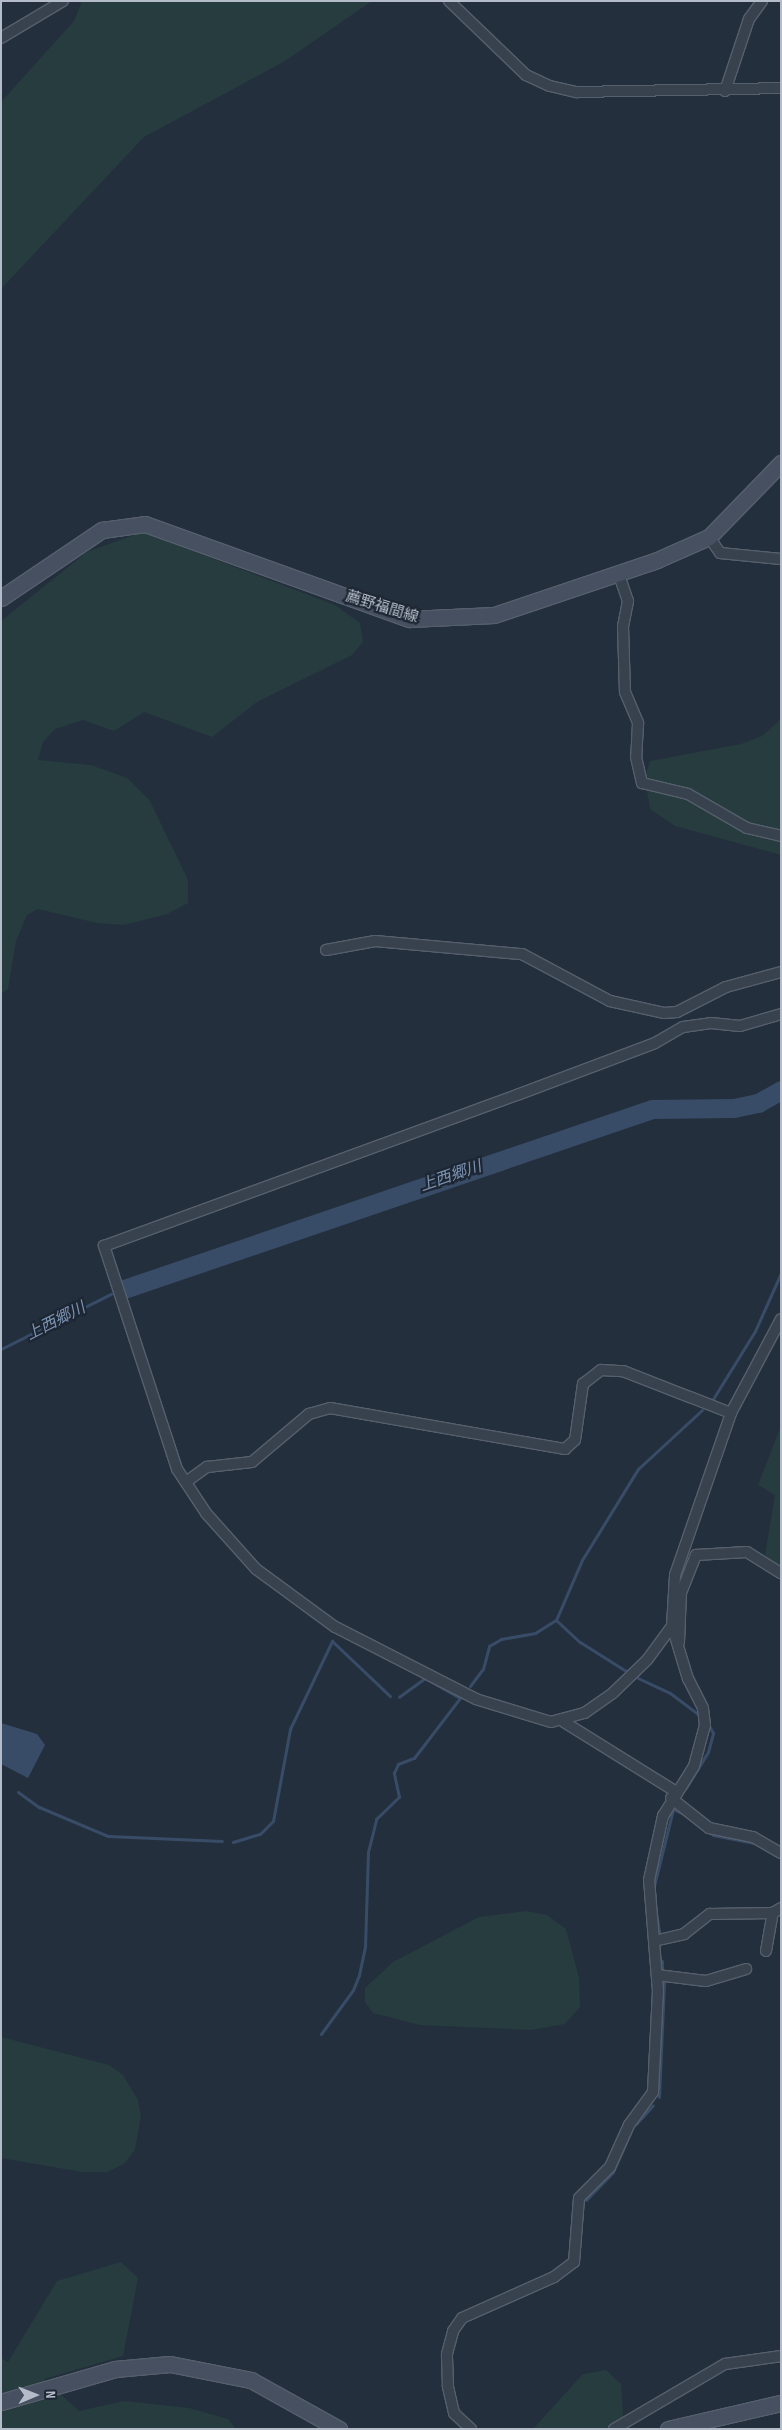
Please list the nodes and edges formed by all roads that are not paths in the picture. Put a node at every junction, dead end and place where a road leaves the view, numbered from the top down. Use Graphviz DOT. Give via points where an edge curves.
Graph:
graph roads {
  1 [pos="63,1"];
  2 [pos="450,1"];
  3 [pos="762,1"];
  4 [pos="1,38"];
  5 [pos="781,88"];
  6 [pos="726,91"];
  7 [pos="781,463"];
  8 [pos="709,537"];
  9 [pos="781,559"];
  10 [pos="618,572"];
  11 [pos="1,598"];
  12 [pos="781,836"];
  13 [pos="326,950"];
  14 [pos="781,972"];
  15 [pos="781,1014"];
  16 [pos="781,1319"];
  17 [pos="731,1413"];
  18 [pos="186,1482"];
  19 [pos="781,1573"];
  20 [pos="672,1626"];
  21 [pos="679,1648"];
  22 [pos="564,1722"];
  23 [pos="673,1794"];
  24 [pos="779,1849"];
  25 [pos="777,1910"];
  26 [pos="654,1941"];
  27 [pos="766,1951"];
  28 [pos="746,1969"];
  29 [pos="657,1975"];
  30 [pos="781,2356"];
  31 [pos="1,2402"];
  32 [pos="781,2403"];
  33 [pos="339,2429"];
  34 [pos="470,2429"];
  35 [pos="614,2429"];
  36 [pos="668,2429"];
  1 -- 4 [label="street"];
  2 -- 6 [label="street" via="526,75 550,86 577,92"];
  3 -- 6 [label="street" via="749,20"];
  5 -- 6 [label="street"];
  7 -- 8 [label="main road, 薦野福間線"];
  8 -- 9 [label="street" via="720,553"];
  8 -- 10 [label="main road, 薦野福間線"];
  10 -- 11 [label="main road, 薦野福間線" via="494,615 422,620 396,615 145,524 132,524 110,526 87,538"];
  10 -- 12 [label="street" via="628,601 623,626 625,692 638,723 636,756 642,783 688,794 748,828"];
  13 -- 14 [label="street" via="375,941 522,954 610,1001 664,1013 677,1012 726,987"];
  15 -- 18 [label="street" via="740,1026 711,1023 683,1027 655,1043 518,1095 104,1246 167,1445"];
  16 -- 17 [label="street"];
  17 -- 18 [label="street" via="623,1371 601,1370 583,1384 575,1440 565,1449 330,1408 309,1414 252,1462 207,1467"];
  17 -- 20 [label="street" via="679,1559"];
  18 -- 22 [label="street" via="206,1513 256,1569 335,1627 476,1699 535,1720"];
  19 -- 21 [label="street" via="746,1552 705,1551 696,1555 681,1593"];
  20 -- 21 [label="street"];
  20 -- 22 [label="street" via="647,1660 613,1693"];
  21 -- 23 [label="street" via="705,1714 705,1725 694,1766"];
  22 -- 23 [label="street"];
  23 -- 24 [label="street" via="709,1828 752,1837"];
  23 -- 26 [label="street" via="649,1880"];
  25 -- 26 [label="street" via="710,1914 684,1934"];
  25 -- 27 [label="street"];
  26 -- 29 [label="street"];
  28 -- 29 [label="street" via="706,1981"];
  29 -- 34 [label="street" via="653,2092 629,2125 610,2167 579,2198 574,2262 554,2277 462,2318 453,2331 447,2354 448,2386 454,2413"];
  30 -- 35 [label="street" via="725,2364"];
  31 -- 33 [label="main road" via="107,2371 170,2364 251,2380"];
  32 -- 36 [label="main road"];
}
